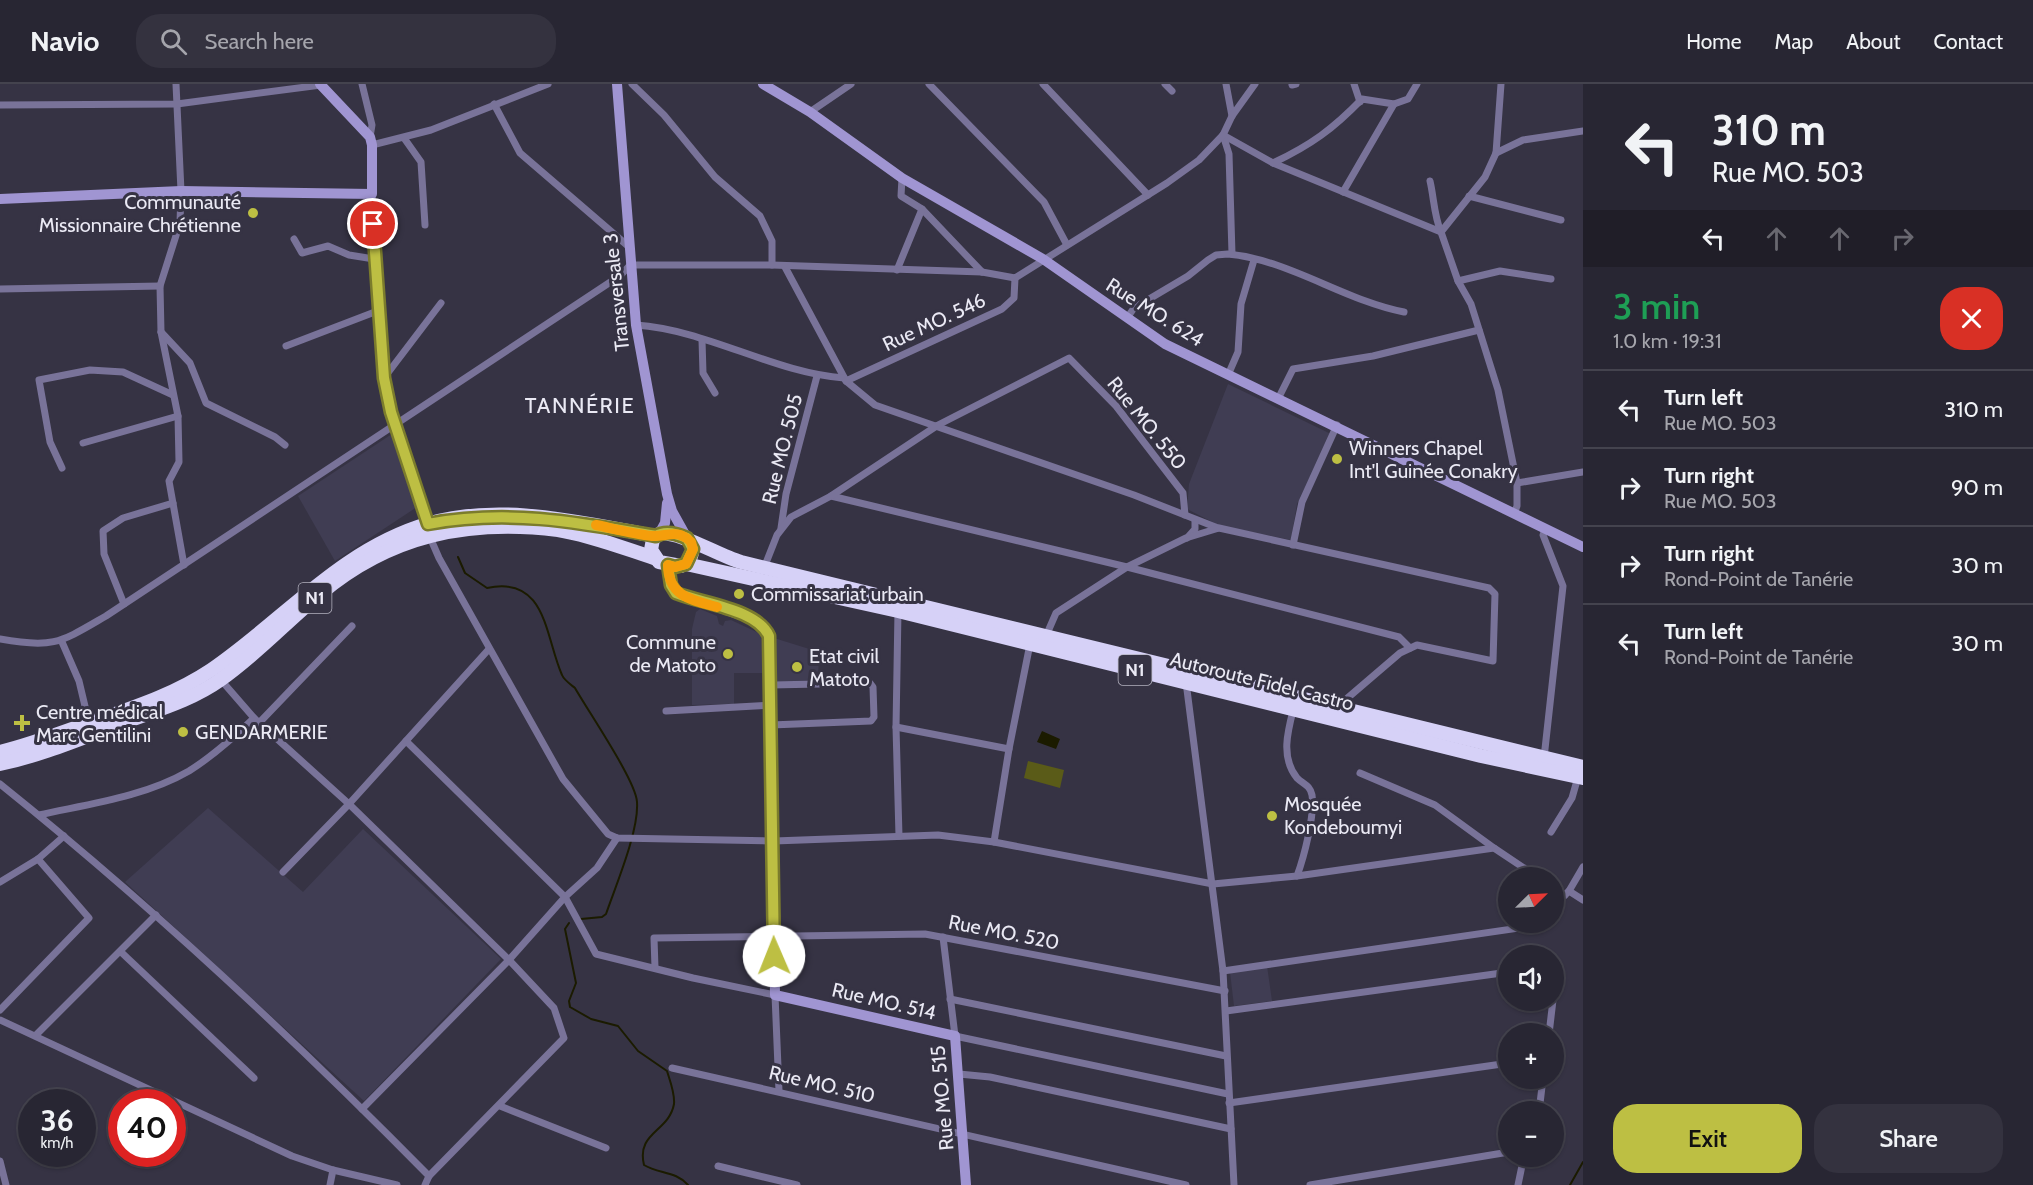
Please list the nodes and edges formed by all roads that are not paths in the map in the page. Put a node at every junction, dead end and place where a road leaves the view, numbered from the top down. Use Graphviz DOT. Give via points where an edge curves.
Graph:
graph roads {
  1 [pos="176,84"];
  2 [pos="362,84"];
  3 [pos="548,84"];
  4 [pos="617,84"];
  5 [pos="632,84"];
  6 [pos="763,84"];
  7 [pos="850,84"];
  8 [pos="928,84"];
  9 [pos="1043,84"];
  10 [pos="1165,84"];
  11 [pos="1226,84"];
  12 [pos="1256,84"];
  13 [pos="1354,84"];
  14 [pos="1418,84"];
  15 [pos="1501,84"];
  16 [pos="321,85"];
  17 [pos="1172,91"];
  18 [pos="1360,102"];
  19 [pos="177,104"];
  20 [pos="494,104"];
  21 [pos="1394,104"];
  22 [pos="0,105"];
  23 [pos="810,112"];
  24 [pos="1232,116"];
  25 [pos="1583,131"];
  26 [pos="1223,135"];
  27 [pos="404,138"];
  28 [pos="371,141"];
  29 [pos="1496,153"];
  30 [pos="1273,163"];
  31 [pos="903,178"];
  32 [pos="1430,181"];
  33 [pos="181,191"];
  34 [pos="1343,192"];
  35 [pos="372,194"];
  36 [pos="1148,195"];
  37 [pos="1469,196"];
  38 [pos="0,199"];
  39 [pos="922,209"];
  40 [pos="1561,220"];
  41 [pos="425,225"];
  42 [pos="1441,232"];
  43 [pos="294,239"];
  44 [pos="1067,245"];
  45 [pos="628,246"];
  46 [pos="1232,254"];
  47 [pos="374,259"];
  48 [pos="1044,259"];
  49 [pos="1254,260"];
  50 [pos="630,265"];
  51 [pos="772,265"];
  52 [pos="785,267"];
  53 [pos="897,270"];
  54 [pos="982,272"];
  55 [pos="1016,278"];
  56 [pos="1551,279"];
  57 [pos="1458,281"];
  58 [pos="160,286"];
  59 [pos="0,289"];
  60 [pos="441,303"];
  61 [pos="380,310"];
  62 [pos="1404,312"];
  63 [pos="1127,318"];
  64 [pos="636,326"];
  65 [pos="1479,330"];
  66 [pos="161,332"];
  67 [pos="702,340"];
  68 [pos="286,346"];
  69 [pos="1228,375"];
  70 [pos="818,376"];
  71 [pos="384,378"];
  72 [pos="845,380"];
  73 [pos="715,393"];
  74 [pos="173,395"];
  75 [pos="1278,399"];
  76 [pos="178,416"];
  77 [pos="394,423"];
  78 [pos="938,425"];
  79 [pos="1337,425"];
  80 [pos="82,443"];
  81 [pos="285,445"];
  82 [pos="62,468"];
  83 [pos="1583,472"];
  84 [pos="1518,483"];
  85 [pos="667,494"];
  86 [pos="831,496"];
  87 [pos="173,503"];
  88 [pos="1514,514"];
  89 [pos="1185,515"];
  90 [pos="1195,520"];
  91 [pos="1219,528"];
  92 [pos="429,529"];
  93 [pos="1545,529"];
  94 [pos="780,530"];
  95 [pos="657,535"];
  96 [pos="1186,538"];
  97 [pos="689,540"];
  98 [pos="1293,545"];
  99 [pos="1583,546"];
  100 [pos="654,558"];
  101 [pos="686,564"];
  102 [pos="184,565"];
  103 [pos="668,565"];
  104 [pos="1127,567"];
  105 [pos="762,573"];
  106 [pos="124,604"];
  107 [pos="898,611"];
  108 [pos="352,626"];
  109 [pos="1046,636"];
  110 [pos="0,639"];
  111 [pos="62,642"];
  112 [pos="1030,644"];
  113 [pos="1410,648"];
  114 [pos="489,649"];
  115 [pos="220,680"];
  116 [pos="1186,682"];
  117 [pos="770,685"];
  118 [pos="1294,704"];
  119 [pos="771,705"];
  120 [pos="1335,709"];
  121 [pos="666,711"];
  122 [pos="257,720"];
  123 [pos="89,723"];
  124 [pos="771,725"];
  125 [pos="896,727"];
  126 [pos="406,741"];
  127 [pos="1009,749"];
  128 [pos="0,752"];
  129 [pos="1544,758"];
  130 [pos="0,764"];
  131 [pos="1360,773"];
  132 [pos="1581,774"];
  133 [pos="0,784"];
  134 [pos="349,804"];
  135 [pos="39,815"];
  136 [pos="1551,832"];
  137 [pos="64,836"];
  138 [pos="899,836"];
  139 [pos="617,838"];
  140 [pos="774,841"];
  141 [pos="994,842"];
  142 [pos="1494,848"];
  143 [pos="38,859"];
  144 [pos="1522,867"];
  145 [pos="1583,867"];
  146 [pos="283,872"];
  147 [pos="1297,876"];
  148 [pos="0,882"];
  149 [pos="1213,884"];
  150 [pos="1564,892"];
  151 [pos="1567,893"];
  152 [pos="1564,896"];
  153 [pos="565,897"];
  154 [pos="1583,900"];
  155 [pos="156,915"];
  156 [pos="1498,931"];
  157 [pos="774,936"];
  158 [pos="943,937"];
  159 [pos="121,952"];
  160 [pos="509,960"];
  161 [pos="655,968"];
  162 [pos="1223,971"];
  163 [pos="1498,974"];
  164 [pos="1225,991"];
  165 [pos="775,995"];
  166 [pos="950,999"];
  167 [pos="0,1010"];
  168 [pos="1226,1011"];
  169 [pos="0,1020"];
  170 [pos="36,1035"];
  171 [pos="955,1036"];
  172 [pos="1226,1056"];
  173 [pos="1498,1065"];
  174 [pos="672,1068"];
  175 [pos="959,1074"];
  176 [pos="254,1078"];
  177 [pos="779,1091"];
  178 [pos="1228,1094"];
  179 [pos="1229,1103"];
  180 [pos="500,1106"];
  181 [pos="362,1109"];
  182 [pos="1231,1130"];
  183 [pos="963,1134"];
  184 [pos="606,1148"];
  185 [pos="1498,1154"];
  186 [pos="0,1161"];
  187 [pos="718,1166"];
  188 [pos="1522,1167"];
  189 [pos="333,1170"];
  190 [pos="429,1176"];
  191 [pos="1325,1184"];
  192 [pos="6,1185"];
  193 [pos="330,1185"];
  194 [pos="397,1185"];
  195 [pos="425,1185"];
  196 [pos="797,1185"];
  197 [pos="966,1185"];
  198 [pos="1186,1185"];
  199 [pos="1234,1185"];
  200 [pos="1310,1185"];
  201 [pos="1518,1185"];
  1 -- 19 [label="street"];
  2 -- 28 [label="street" via="372,125"];
  3 -- 20 [label="street"];
  4 -- 45 [label="street, Transversale 3"];
  5 -- 51 [label="street" via="664,115 715,177 760,216 772,241"];
  6 -- 23 [label="street, Rue MO. 624"];
  7 -- 23 [label="street"];
  8 -- 44 [label="street" via="1044,202"];
  9 -- 36 [label="street"];
  10 -- 17 [label="street"];
  11 -- 24 [label="street"];
  12 -- 24 [label="street"];
  13 -- 18 [label="street"];
  14 -- 21 [label="street" via="1408,99"];
  15 -- 29 [label="street"];
  16 -- 19 [label="street"];
  16 -- 28 [label="street"];
  18 -- 21 [label="street" via="1362,99"];
  18 -- 30 [label="street" via="1331,131"];
  19 -- 22 [label="street"];
  19 -- 33 [label="street"];
  20 -- 27 [label="street"];
  20 -- 45 [label="street" via="520,153"];
  21 -- 34 [label="street"];
  23 -- 31 [label="street, Rue MO. 624"];
  24 -- 26 [label="street"];
  25 -- 29 [label="street" via="1523,140"];
  26 -- 30 [label="street"];
  26 -- 36 [label="street" via="1199,160"];
  26 -- 46 [label="street" via="1229,154"];
  27 -- 28 [label="street"];
  27 -- 41 [label="street" via="421,162"];
  28 -- 35 [label="street"];
  29 -- 37 [label="street" via="1485,177"];
  30 -- 34 [label="street"];
  31 -- 39 [label="street" via="901,195"];
  31 -- 48 [label="street, Rue MO. 624"];
  32 -- 42 [label="street" via="1435,219"];
  33 -- 35 [label="street"];
  33 -- 38 [label="street"];
  33 -- 58 [label="street" via="180,223"];
  34 -- 42 [label="street"];
  35 -- 47 [label="street"];
  36 -- 44 [label="street"];
  37 -- 40 [label="street"];
  37 -- 42 [label="street"];
  39 -- 53 [label="street"];
  39 -- 54 [label="street"];
  42 -- 57 [label="street"];
  43 -- 47 [label="street" via="302,253 328,246"];
  44 -- 48 [label="street"];
  45 -- 50 [label="street, Transversale 3"];
  46 -- 49 [label="street"];
  46 -- 63 [label="street" via="1216,255 1134,308"];
  47 -- 61 [label="street"];
  48 -- 55 [label="street"];
  48 -- 63 [label="street, Rue MO. 624"];
  49 -- 62 [label="street" via="1304,276 1376,307"];
  49 -- 69 [label="street" via="1241,304 1238,352"];
  50 -- 51 [label="street"];
  50 -- 64 [label="street, Transversale 3"];
  50 -- 77 [label="street" via="621,275"];
  51 -- 52 [label="street"];
  52 -- 53 [label="street"];
  52 -- 72 [label="street"];
  53 -- 54 [label="street"];
  54 -- 55 [label="street"];
  55 -- 72 [label="street, Rue MO. 546" via="1014,298 1002,309"];
  56 -- 57 [label="street" via="1500,272"];
  57 -- 65 [label="street"];
  58 -- 59 [label="street"];
  58 -- 66 [label="street"];
  60 -- 71 [label="street"];
  61 -- 68 [label="street"];
  61 -- 71 [label="street"];
  63 -- 69 [label="street, Rue MO. 624" via="1165,344"];
  64 -- 67 [label="street"];
  64 -- 85 [label="street, Transversale 3"];
  65 -- 75 [label="street" via="1373,356 1293,369"];
  65 -- 84 [label="street" via="1498,390"];
  66 -- 74 [label="street"];
  66 -- 81 [label="street" via="190,363 206,403"];
  67 -- 70 [label="street"];
  67 -- 73 [label="street" via="703,373"];
  69 -- 75 [label="street, Rue MO. 624"];
  70 -- 72 [label="street"];
  70 -- 94 [label="street, Rue MO. 505"];
  71 -- 77 [label="street"];
  72 -- 78 [label="street" via="875,405"];
  74 -- 76 [label="street"];
  74 -- 82 [label="street" via="123,372 90,370 39,380 50,442"];
  75 -- 79 [label="street, Rue MO. 624"];
  76 -- 80 [label="street"];
  76 -- 87 [label="street" via="179,462 169,481"];
  77 -- 92 [label="street"];
  77 -- 102 [label="street"];
  78 -- 86 [label="street"];
  78 -- 89 [label="street"];
  78 -- 89 [label="street, Rue MO. 550" via="1069,358 1116,406 1184,493"];
  79 -- 88 [label="street, Rue MO. 624"];
  79 -- 98 [label="street" via="1302,502"];
  83 -- 84 [label="street"];
  84 -- 88 [label="street"];
  85 -- 95 [label="street, Transversale 3" via="665,523"];
  85 -- 97 [label="street, Transversale 3" via="672,512"];
  86 -- 94 [label="street" via="791,517"];
  86 -- 104 [label="street"];
  87 -- 102 [label="street"];
  87 -- 106 [label="street" via="123,518 104,531 104,554"];
  88 -- 93 [label="street, Rue MO. 624"];
  89 -- 90 [label="street"];
  90 -- 91 [label="street"];
  90 -- 96 [label="street" via="1194,529"];
  91 -- 96 [label="street"];
  91 -- 98 [label="street"];
  92 -- 95 [label="highway, N1" via="460,518 502,515 562,519"];
  92 -- 100 [label="highway, N1" via="500,527 559,531"];
  92 -- 114 [label="street" via="438,558"];
  92 -- 115 [label="highway, N1" via="332,585"];
  92 -- 123 [label="highway, N1" via="401,533 360,554 315,585 226,659 178,690"];
  93 -- 99 [label="street, Rue MO. 624"];
  93 -- 129 [label="street" via="1542,535 1563,586"];
  94 -- 105 [label="street"];
  95 -- 97 [label="highway" via="669,533"];
  95 -- 100 [label="highway" via="651,544"];
  96 -- 104 [label="street"];
  97 -- 101 [label="highway" via="693,549"];
  97 -- 105 [label="highway, Autoroute Fidel Castro / N1"];
  98 -- 113 [label="street" via="1489,588 1495,594 1493,661 1417,645"];
  100 -- 103 [label="highway"];
  101 -- 103 [label="highway"];
  101 -- 105 [label="highway, Autoroute Fidel Castro / N1"];
  102 -- 106 [label="street"];
  103 -- 117 [label="street" via="676,593 747,615 765,627 769,636"];
  104 -- 109 [label="street" via="1056,613"];
  104 -- 113 [label="street" via="1399,637"];
  105 -- 107 [label="highway, Autoroute Fidel Castro / N1"];
  105 -- 109 [label="highway, Autoroute Fidel Castro / N1"];
  106 -- 111 [label="street"];
  107 -- 112 [label="highway, Autoroute Fidel Castro / N1"];
  107 -- 125 [label="street"];
  108 -- 122 [label="street"];
  109 -- 118 [label="highway, Autoroute Fidel Castro / N1"];
  110 -- 111 [label="street" via="46,645"];
  111 -- 123 [label="street" via="79,681"];
  112 -- 116 [label="highway, Autoroute Fidel Castro / N1"];
  112 -- 127 [label="street"];
  113 -- 120 [label="street"];
  114 -- 126 [label="street"];
  114 -- 139 [label="street" via="563,779 608,834"];
  115 -- 122 [label="street"];
  115 -- 130 [label="highway, N1" via="182,700"];
  116 -- 118 [label="highway, Autoroute Fidel Castro / N1"];
  116 -- 149 [label="street"];
  117 -- 119 [label="street"];
  117 -- 124 [label="street" via="870,683 874,717 860,722"];
  118 -- 120 [label="highway, Autoroute Fidel Castro / N1"];
  118 -- 132 [label="highway, Autoroute Fidel Castro / N1"];
  118 -- 147 [label="street" via="1286,747 1296,777 1312,793"];
  119 -- 121 [label="street"];
  119 -- 124 [label="street"];
  120 -- 129 [label="highway, Autoroute Fidel Castro / N1"];
  122 -- 134 [label="street"];
  122 -- 135 [label="street" via="189,771 158,786"];
  123 -- 128 [label="highway, N1"];
  124 -- 140 [label="street"];
  125 -- 127 [label="street"];
  125 -- 138 [label="street"];
  126 -- 134 [label="street"];
  126 -- 153 [label="street, Rue MO. 514"];
  127 -- 141 [label="street"];
  129 -- 132 [label="highway, Autoroute Fidel Castro / N1"];
  131 -- 142 [label="street" via="1435,805"];
  132 -- 136 [label="street" via="1572,798"];
  133 -- 135 [label="street"];
  134 -- 146 [label="street"];
  134 -- 160 [label="street"];
  135 -- 137 [label="street"];
  137 -- 143 [label="street"];
  137 -- 155 [label="street"];
  138 -- 140 [label="street"];
  138 -- 141 [label="street"];
  139 -- 140 [label="street"];
  139 -- 153 [label="street" via="597,868"];
  140 -- 157 [label="street"];
  141 -- 149 [label="street"];
  142 -- 144 [label="street"];
  142 -- 147 [label="street"];
  143 -- 148 [label="street"];
  143 -- 167 [label="street" via="89,918"];
  145 -- 151 [label="street"];
  147 -- 149 [label="street"];
  149 -- 162 [label="street"];
  150 -- 151 [label="street"];
  151 -- 152 [label="street"];
  151 -- 154 [label="street"];
  153 -- 160 [label="street"];
  153 -- 161 [label="street, Rue MO. 514" via="596,954"];
  155 -- 159 [label="street"];
  155 -- 181 [label="street"];
  156 -- 162 [label="street"];
  157 -- 158 [label="street, Rue MO. 520"];
  157 -- 161 [label="street, Rue MO. 520" via="654,938"];
  157 -- 165 [label="street"];
  158 -- 164 [label="street, Rue MO. 520"];
  158 -- 166 [label="street, Rue MO. 515"];
  159 -- 170 [label="street"];
  159 -- 176 [label="street"];
  160 -- 180 [label="street" via="554,1008 564,1038"];
  160 -- 181 [label="street"];
  161 -- 165 [label="street, Rue MO. 514"];
  162 -- 164 [label="street"];
  163 -- 168 [label="street"];
  164 -- 168 [label="street"];
  165 -- 171 [label="street, Rue MO. 514"];
  165 -- 177 [label="street"];
  166 -- 171 [label="street, Rue MO. 515"];
  166 -- 172 [label="street"];
  168 -- 172 [label="street"];
  169 -- 170 [label="street"];
  170 -- 189 [label="street" via="292,1156"];
  171 -- 175 [label="street, Rue MO. 515"];
  171 -- 178 [label="street, Rue MO. 514"];
  172 -- 178 [label="street"];
  173 -- 179 [label="street"];
  174 -- 177 [label="street, Rue MO. 510"];
  175 -- 182 [label="street" via="990,1077"];
  175 -- 183 [label="street, Rue MO. 515"];
  177 -- 183 [label="street, Rue MO. 510"];
  178 -- 179 [label="street"];
  179 -- 182 [label="street"];
  180 -- 184 [label="street"];
  180 -- 190 [label="street"];
  181 -- 190 [label="street"];
  182 -- 199 [label="street"];
  183 -- 197 [label="street, Rue MO. 515"];
  183 -- 198 [label="street, Rue MO. 510"];
  185 -- 191 [label="street"];
  186 -- 192 [label="street"];
  187 -- 196 [label="street"];
  188 -- 201 [label="street"];
  189 -- 193 [label="street"];
  189 -- 194 [label="street"];
  190 -- 195 [label="street"];
  191 -- 200 [label="street"];
}
